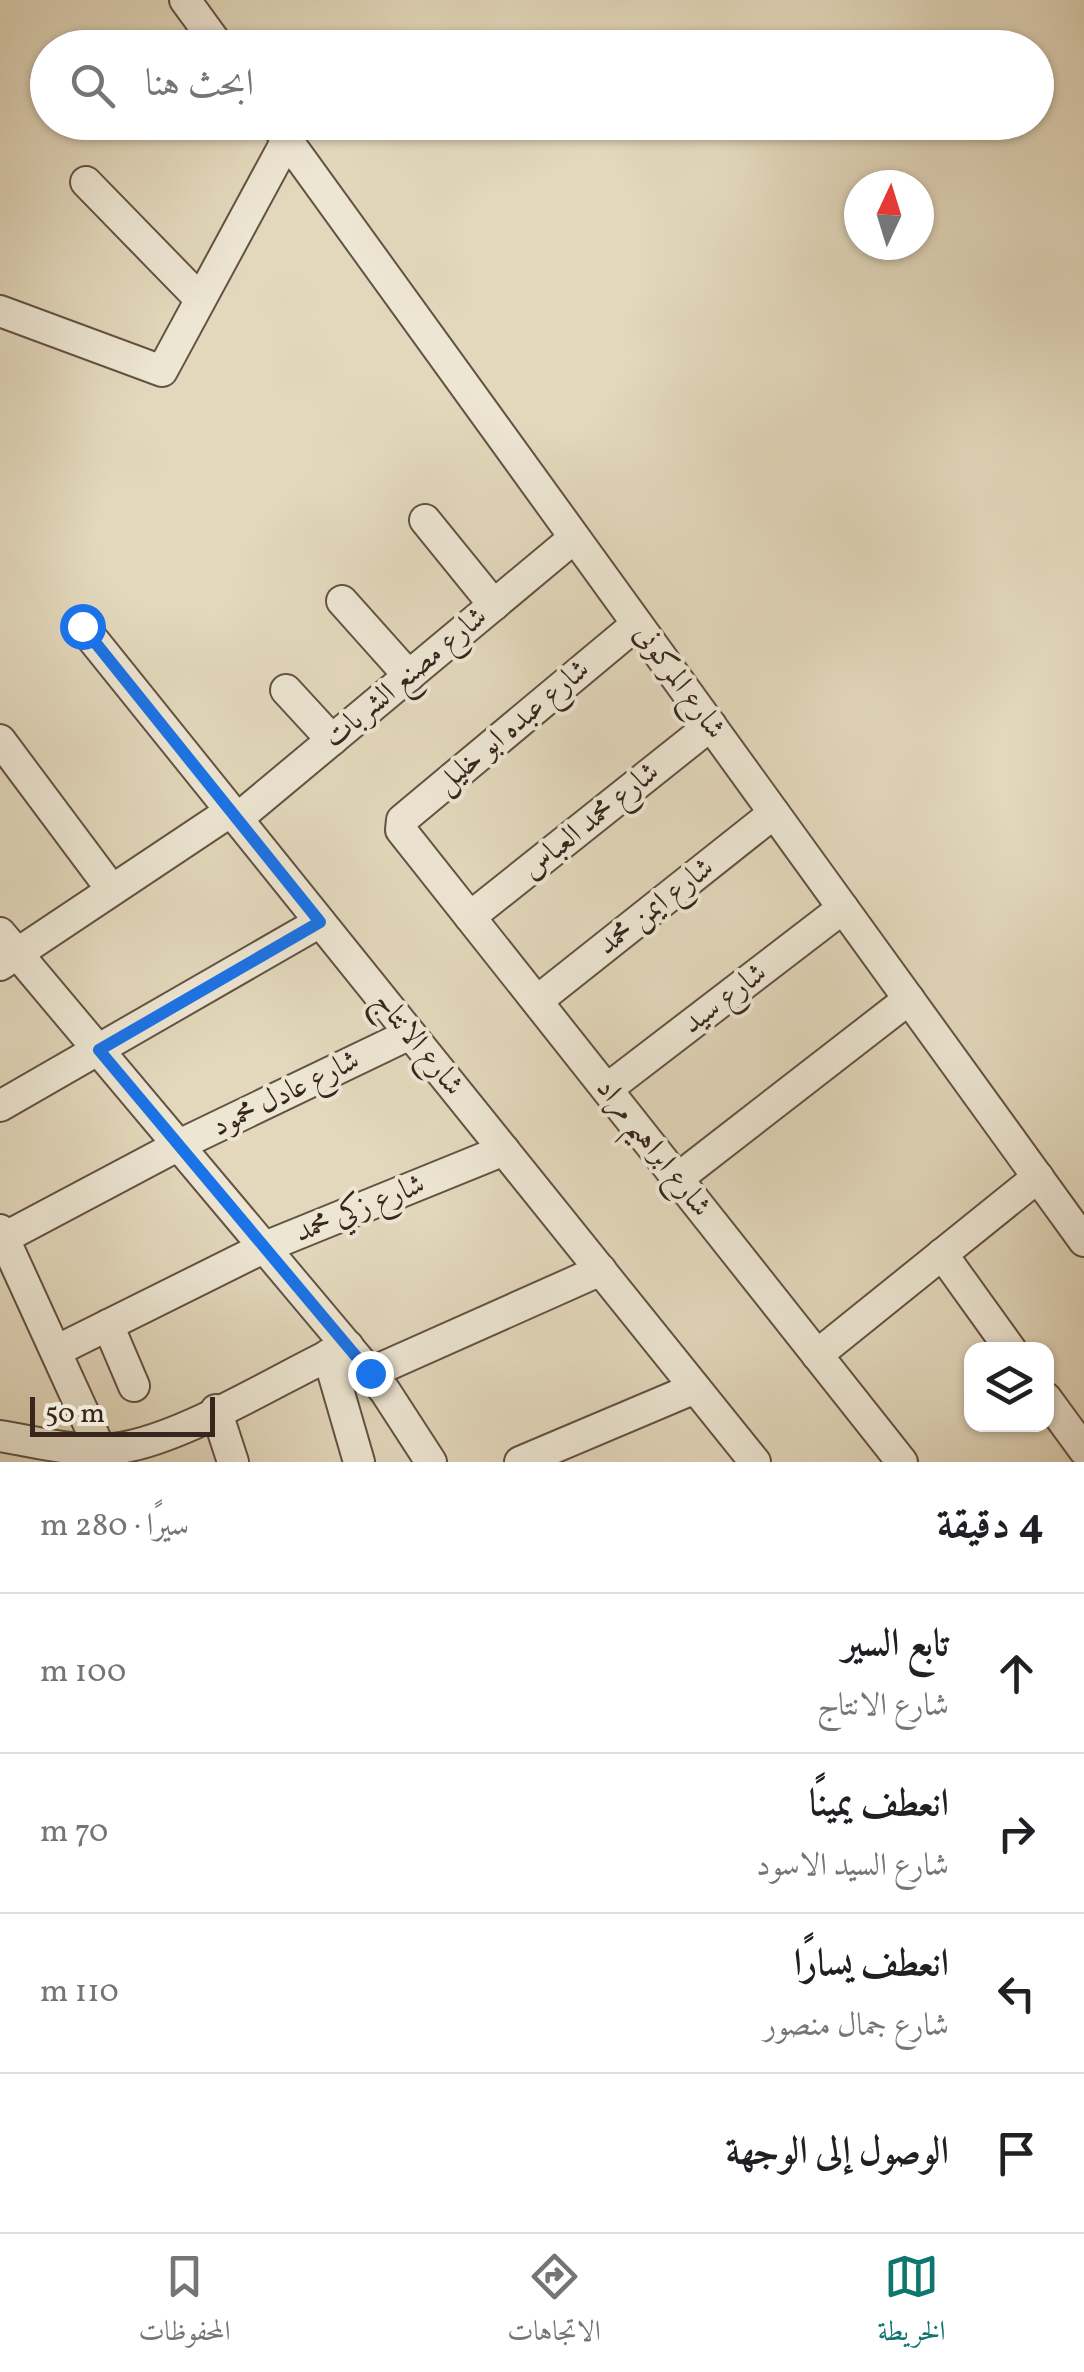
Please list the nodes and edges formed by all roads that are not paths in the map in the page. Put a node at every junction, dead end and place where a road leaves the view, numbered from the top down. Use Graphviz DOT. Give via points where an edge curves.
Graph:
graph roads {
  1 [pos="186,0"];
  2 [pos="207,30"];
  3 [pos="276,140"];
  4 [pos="287,140"];
  5 [pos="86,182"];
  6 [pos="200,298"];
  7 [pos="0,312"];
  8 [pos="425,520"];
  9 [pos="574,538"];
  10 [pos="342,602"];
  11 [pos="494,605"];
  12 [pos="637,624"];
  13 [pos="82,626"];
  14 [pos="409,676"];
  15 [pos="286,690"];
  16 [pos="711,725"];
  17 [pos="0,740"];
  18 [pos="332,740"];
  19 [pos="774,813"];
  20 [pos="234,815"];
  21 [pos="404,835"];
  22 [pos="112,890"];
  23 [pos="842,908"];
  24 [pos="470,917"];
  25 [pos="320,922"];
  26 [pos="6,950"];
  27 [pos="909,1000"];
  28 [pos="537,1001"];
  29 [pos="410,1034"];
  30 [pos="99,1050"];
  31 [pos="607,1089"];
  32 [pos="0,1106"];
  33 [pos="179,1145"];
  34 [pos="504,1150"];
  35 [pos="1038,1177"];
  36 [pos="678,1179"];
  37 [pos="1,1236"];
  38 [pos="1084,1241"];
  39 [pos="265,1248"];
  40 [pos="942,1254"];
  41 [pos="600,1270"];
  42 [pos="108,1325"];
  43 [pos="1005,1342"];
  44 [pos="56,1350"];
  45 [pos="338,1350"];
  46 [pos="818,1356"];
  47 [pos="370,1373"];
  48 [pos="134,1386"];
  49 [pos="696,1388"];
  50 [pos="1054,1409"];
  51 [pos="216,1410"];
  52 [pos="0,1436"];
  53 [pos="1084,1450"];
  54 [pos="104,1455"];
  55 [pos="232,1462"];
  56 [pos="360,1462"];
  57 [pos="430,1462"];
  58 [pos="520,1462"];
  59 [pos="755,1462"];
  60 [pos="902,1462"];
  1 -- 2 [label="street"];
  3 -- 6 [label="street"];
  4 -- 9 [label="street, شارع المركونى"];
  5 -- 6 [label="street"];
  6 -- 7 [label="street" via="162,370"];
  8 -- 11 [label="street"];
  9 -- 11 [label="street, شارع مصنع الشربات"];
  9 -- 12 [label="street, شارع المركونى"];
  10 -- 14 [label="street"];
  11 -- 14 [label="street, شارع مصنع الشربات"];
  12 -- 16 [label="street, شارع المركونى"];
  12 -- 21 [label="street, شارع عبده ابو خليل" via="402,820"];
  13 -- 20 [label="street, شارع الانتاج"];
  14 -- 18 [label="street, شارع مصنع الشربات"];
  15 -- 18 [label="street"];
  16 -- 19 [label="street, شارع المركونى"];
  16 -- 24 [label="street, شارع محمد العباس"];
  17 -- 22 [label="street"];
  18 -- 20 [label="street, شارع مصنع الشربات"];
  19 -- 23 [label="street, شارع المركونى"];
  19 -- 28 [label="street, شارع ايمن محمد"];
  20 -- 22 [label="street, شارع مصنع الشربات"];
  20 -- 25 [label="street, شارع الانتاج"];
  21 -- 24 [label="street, شارع ابراهيم مراد"];
  22 -- 26 [label="street, شارع مصنع الشربات"];
  23 -- 27 [label="street, شارع المركونى"];
  23 -- 31 [label="street, شارع سيد"];
  24 -- 28 [label="street, شارع ابراهيم مراد"];
  25 -- 29 [label="street, شارع الانتاج"];
  25 -- 30 [label="street"];
  26 -- 30 [label="street"];
  27 -- 35 [label="street, شارع المركونى"];
  27 -- 36 [label="street"];
  28 -- 31 [label="street, شارع ابراهيم مراد"];
  29 -- 33 [label="street, شارع عادل محمود"];
  29 -- 34 [label="street, شارع الانتاج"];
  30 -- 32 [label="street"];
  30 -- 33 [label="street"];
  31 -- 36 [label="street, شارع ابراهيم مراد"];
  33 -- 37 [label="street, شارع عادل محمود"];
  33 -- 39 [label="street"];
  34 -- 39 [label="street, شارع زكي محمد"];
  34 -- 41 [label="street, شارع الانتاج"];
  35 -- 38 [label="street, شارع المركونى"];
  35 -- 40 [label="street"];
  36 -- 46 [label="street, شارع ابراهيم مراد"];
  37 -- 44 [label="street"];
  39 -- 42 [label="street, شارع زكي محمد"];
  39 -- 45 [label="street"];
  40 -- 43 [label="street"];
  40 -- 46 [label="street"];
  41 -- 47 [label="street"];
  41 -- 49 [label="street, شارع الانتاج"];
  42 -- 44 [label="street, شارع زكي محمد"];
  42 -- 48 [label="street"];
  44 -- 54 [label="street"];
  45 -- 47 [label="street"];
  45 -- 51 [label="street"];
  45 -- 56 [label="street"];
  46 -- 60 [label="street, شارع ابراهيم مراد"];
  47 -- 57 [label="street"];
  49 -- 58 [label="street"];
  49 -- 59 [label="street, شارع الانتاج"];
  50 -- 53 [label="street"];
  51 -- 54 [label="street"];
  51 -- 55 [label="street"];
  52 -- 54 [label="street"];
}
